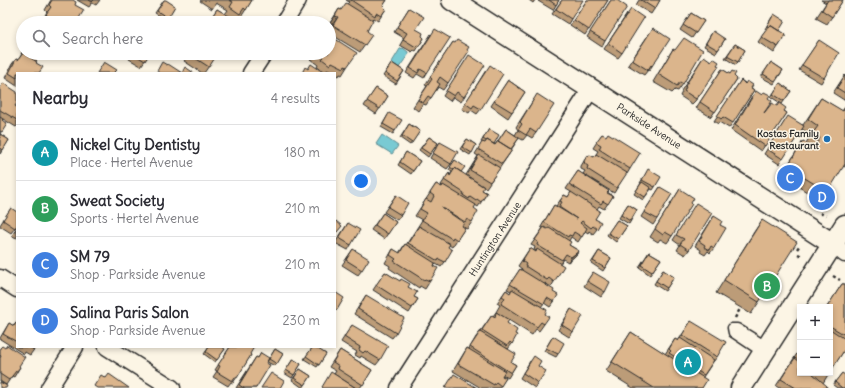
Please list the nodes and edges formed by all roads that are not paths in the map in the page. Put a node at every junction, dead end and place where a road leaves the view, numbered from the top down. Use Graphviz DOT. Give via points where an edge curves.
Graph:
graph roads {
  1 [pos="298,0"];
  2 [pos="452,0"];
  3 [pos="288,16"];
  4 [pos="260,60"];
  5 [pos="253,72"];
  6 [pos="591,89"];
  7 [pos="845,225"];
  8 [pos="839,249"];
  9 [pos="0,278"];
  10 [pos="16,288"];
  11 [pos="74,348"];
  12 [pos="109,348"];
  13 [pos="49,388"];
  14 [pos="172,388"];
  15 [pos="399,388"];
  16 [pos="741,388"];
  1 -- 3 [label="street"];
  2 -- 6 [label="street, Parkside Avenue"];
  4 -- 5 [label="street"];
  6 -- 8 [label="street, Parkside Avenue"];
  6 -- 15 [label="street, Huntington Avenue"];
  7 -- 8 [label="street"];
  8 -- 16 [label="street"];
  9 -- 10 [label="street"];
  11 -- 13 [label="street"];
  12 -- 14 [label="street"];
}
